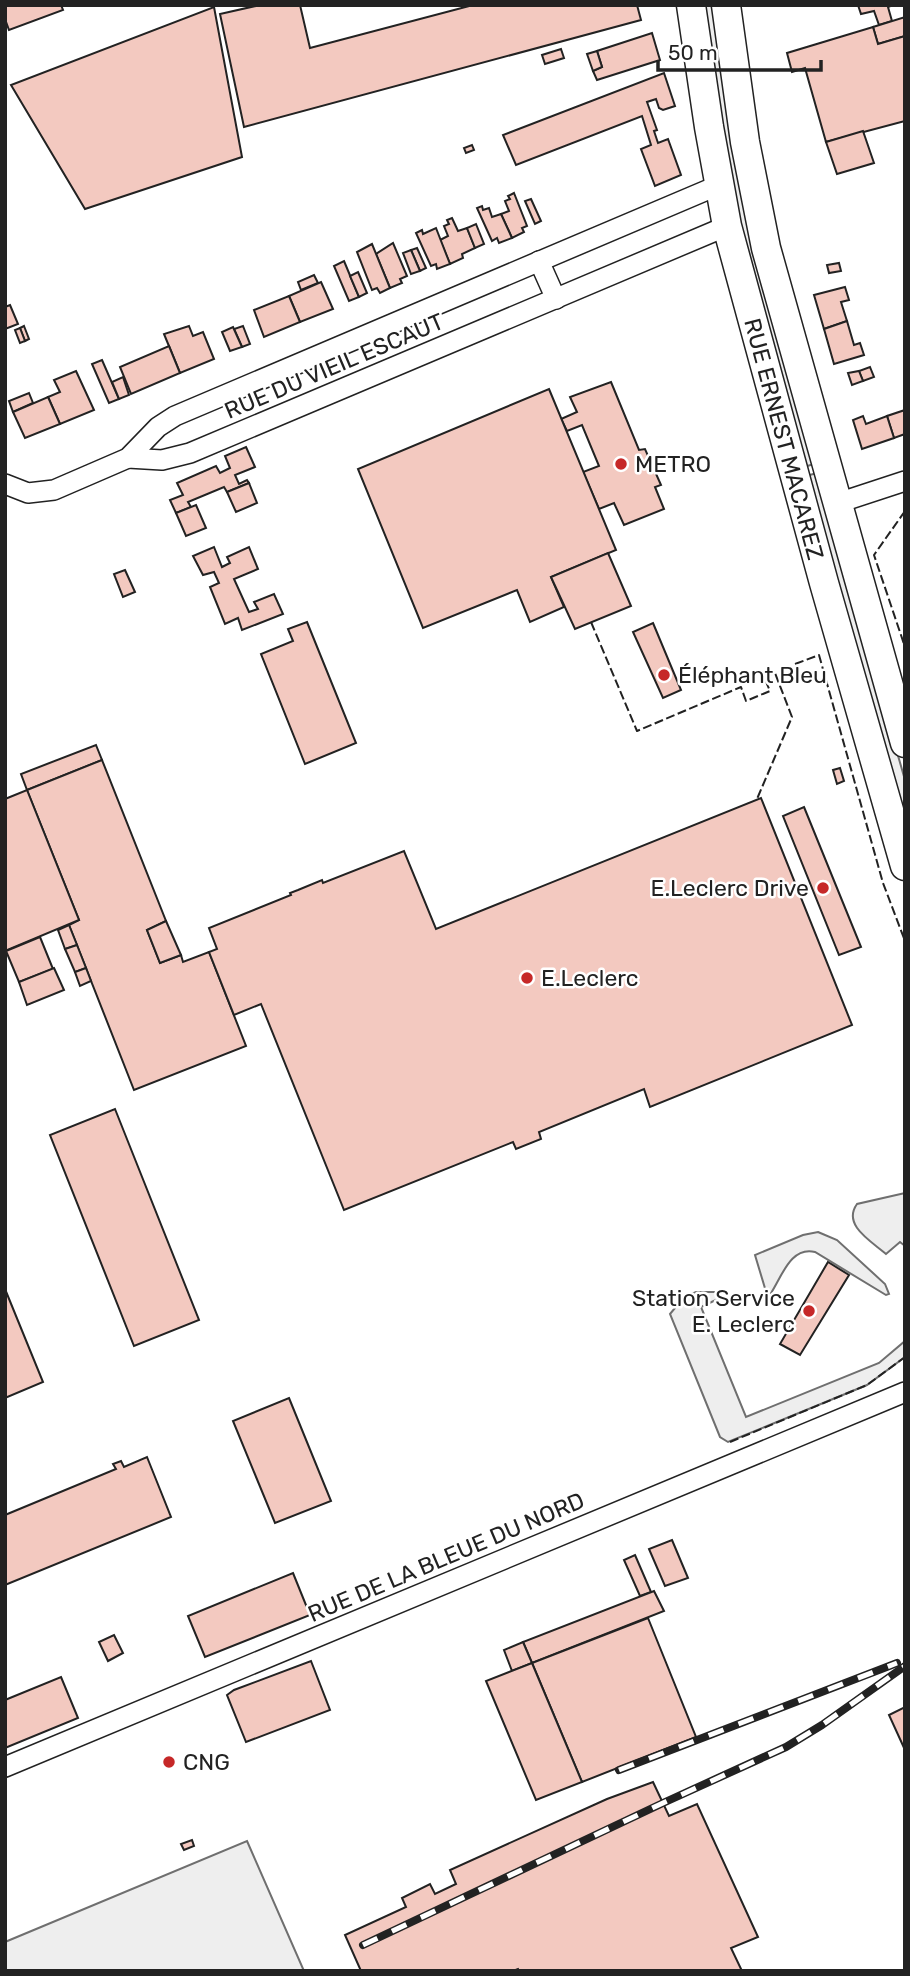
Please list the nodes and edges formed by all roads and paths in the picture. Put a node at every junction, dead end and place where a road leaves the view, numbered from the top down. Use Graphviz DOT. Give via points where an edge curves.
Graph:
graph roads {
  1 [pos="691,5"];
  2 [pos="726,5"];
  3 [pos="719,185"];
  4 [pos="727,226"];
  5 [pos="539,261"];
  6 [pos="556,299"];
  7 [pos="128,458"];
  8 [pos="905,481"];
  9 [pos="5,484"];
  10 [pos="838,503"];
  11 [pos="905,743"];
  12 [pos="905,866"];
  13 [pos="905,1392"];
  14 [pos="5,1768"];
  1 -- 3 [label="main road, RUE ERNEST MACAREZ"];
  2 -- 10 [label="main road, RUE ERNEST MACAREZ" via="766,248"];
  3 -- 4 [label="main road, RUE ERNEST MACAREZ"];
  3 -- 5 [label="street, RUE DU VIEIL ESCAUT"];
  4 -- 6 [label="street, RUE DU VIEIL ESCAUT"];
  4 -- 12 [label="main road, RUE ERNEST MACAREZ"];
  5 -- 6 [label="street"];
  5 -- 7 [label="street, RUE DU VIEIL ESCAUT" via="175,416"];
  6 -- 7 [label="street, RUE DU VIEIL ESCAUT" via="190,453 162,460"];
  7 -- 9 [label="street, RUE DU VIEIL ESCAUT" via="45,492 20,491"];
  8 -- 10 [label="street"];
  10 -- 11 [label="main road, RUE ERNEST MACAREZ"];
  13 -- 14 [label="street, RUE DE LA BLEUE DU NORD"];
}
